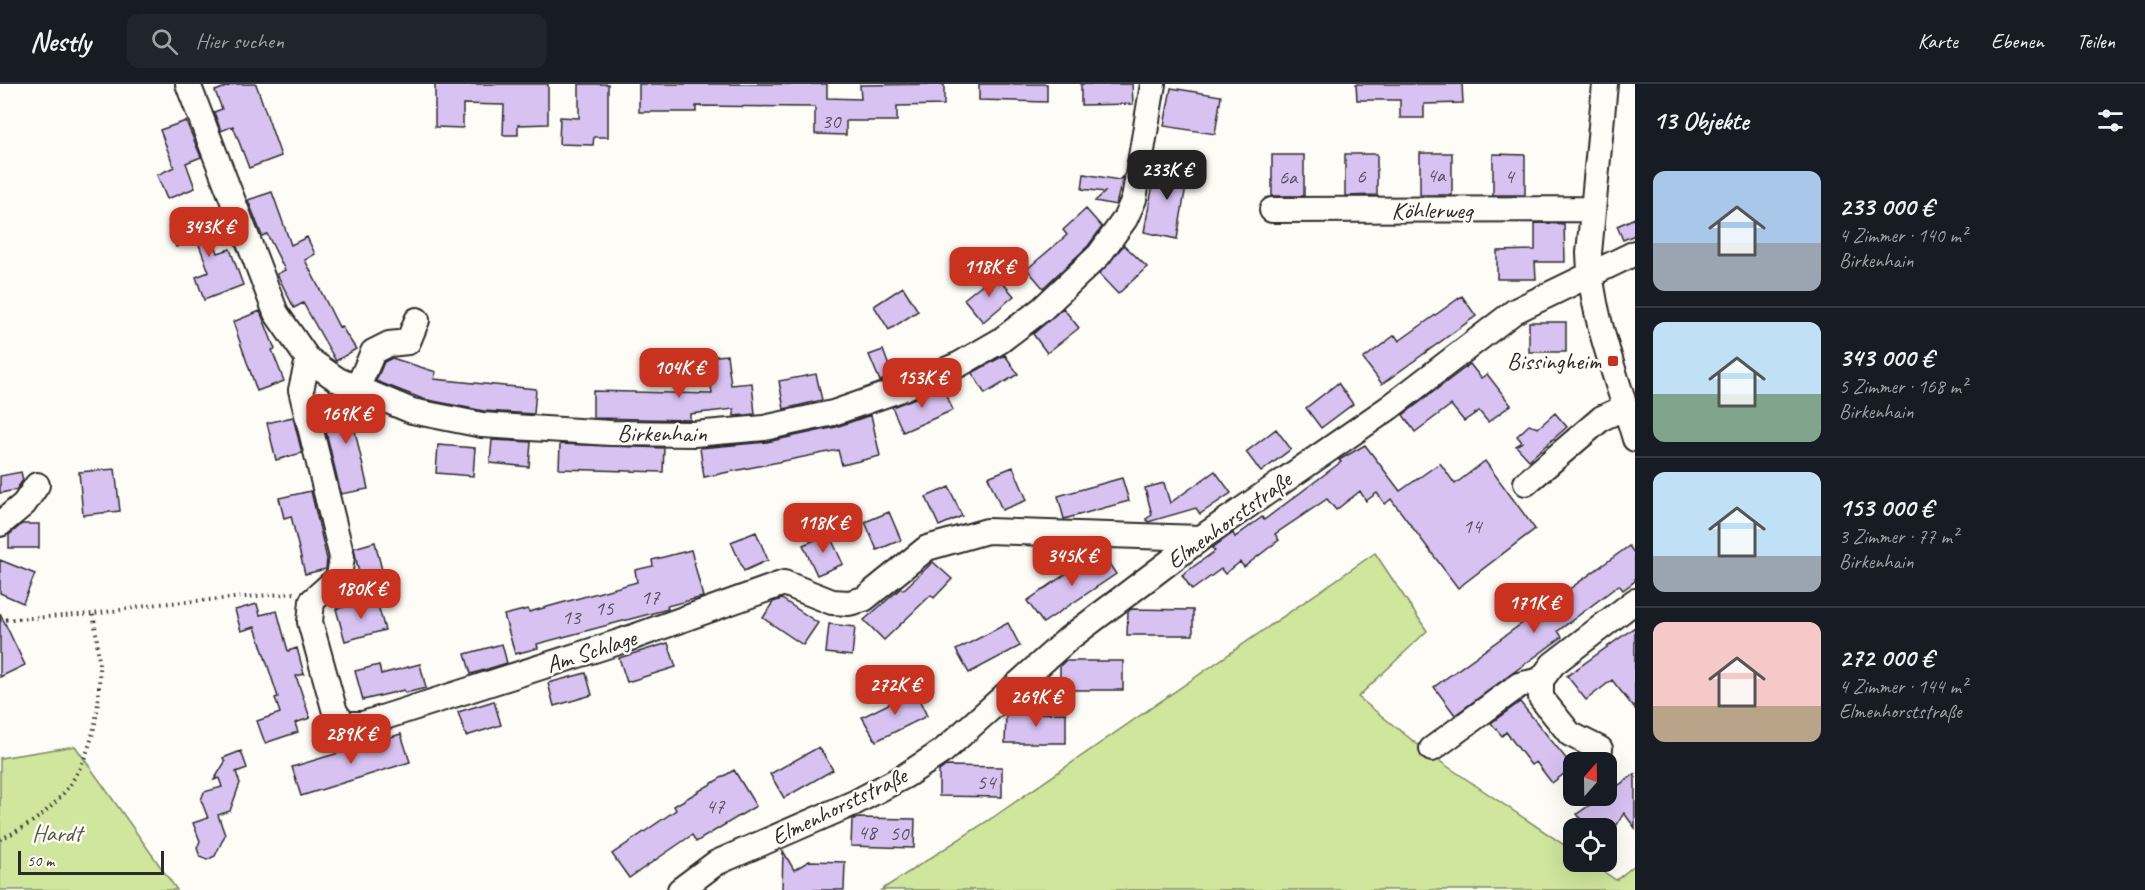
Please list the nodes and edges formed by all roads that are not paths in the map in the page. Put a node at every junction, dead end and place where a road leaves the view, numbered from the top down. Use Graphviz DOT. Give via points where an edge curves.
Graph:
graph roads {
  1 [pos="188,84"];
  2 [pos="1153,84"];
  3 [pos="1605,84"];
  4 [pos="1593,209"];
  5 [pos="1272,210"];
  6 [pos="1635,253"];
  7 [pos="1589,273"];
  8 [pos="417,320"];
  9 [pos="308,359"];
  10 [pos="357,389"];
  11 [pos="1626,407"];
  12 [pos="1635,438"];
  13 [pos="1526,483"];
  14 [pos="37,485"];
  15 [pos="0,524"];
  16 [pos="1201,538"];
  17 [pos="1635,601"];
  18 [pos="1540,680"];
  19 [pos="1432,749"];
  20 [pos="1600,749"];
  21 [pos="680,890"];
  1 -- 9 [label="street, Birkenhain" via="276,313"];
  2 -- 10 [label="street, Birkenhain" via="1134,199 1099,255 1042,309 1000,341 960,364 899,390 833,413 764,428 694,434 482,425 412,411"];
  3 -- 4 [label="street"];
  4 -- 5 [label="street, Köhlerweg"];
  4 -- 7 [label="street"];
  6 -- 7 [label="street, Elmenhorststraße"];
  7 -- 11 [label="street"];
  7 -- 16 [label="street, Elmenhorststraße" via="1515,311 1390,406"];
  8 -- 10 [label="street" via="408,342 389,344 373,352"];
  9 -- 10 [label="street, Birkenhain"];
  9 -- 16 [label="street, Am Schlage" via="302,390 342,557 339,577 312,601 310,622 335,712 344,724 363,724 622,641 784,583 832,602 864,599 927,548 987,531"];
  11 -- 12 [label="street"];
  11 -- 13 [label="street" via="1602,418"];
  14 -- 15 [label="street" via="24,504"];
  16 -- 21 [label="street, Elmenhorststraße" via="1068,639 943,751 854,803 716,863"];
  17 -- 18 [label="street" via="1553,664"];
  18 -- 19 [label="street" via="1519,685"];
  18 -- 20 [label="street" via="1541,698 1570,734"];
}
